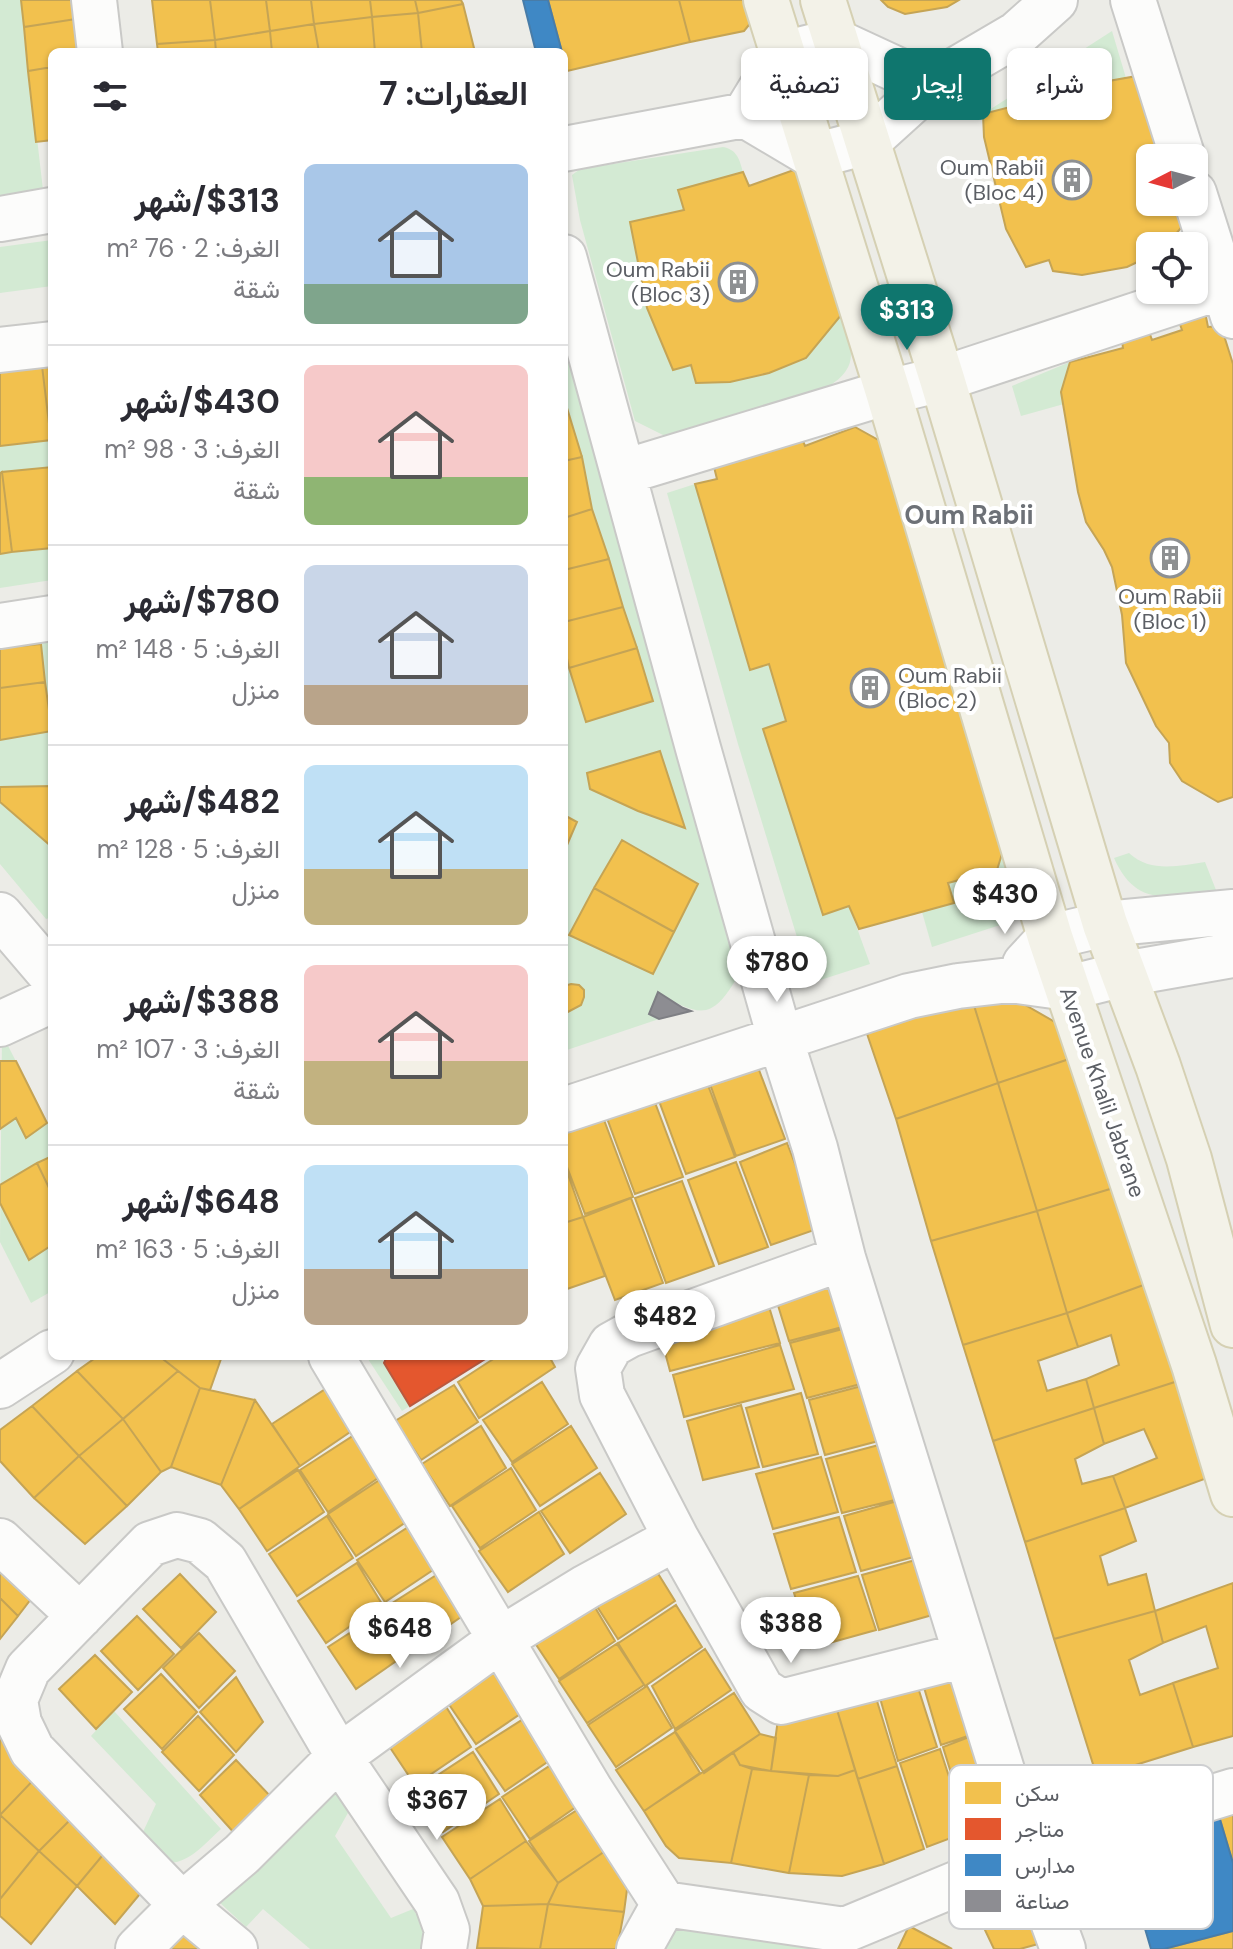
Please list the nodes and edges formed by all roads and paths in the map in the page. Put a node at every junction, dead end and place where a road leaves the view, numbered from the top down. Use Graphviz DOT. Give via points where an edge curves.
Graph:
graph roads {
  1 [pos="94,0"];
  2 [pos="766,0"];
  3 [pos="823,0"];
  4 [pos="1055,0"];
  5 [pos="1133,0"];
  6 [pos="1012,17"];
  7 [pos="835,41"];
  8 [pos="100,48"];
  9 [pos="780,48"];
  10 [pos="806,48"];
  11 [pos="975,48"];
  12 [pos="884,64"];
  13 [pos="741,116"];
  14 [pos="753,120"];
  15 [pos="803,120"];
  16 [pos="891,120"];
  17 [pos="867,142"];
  18 [pos="1179,144"];
  19 [pos="568,148"];
  20 [pos="814,156"];
  21 [pos="48,211"];
  22 [pos="1202,216"];
  23 [pos="0,219"];
  24 [pos="568,271"];
  25 [pos="1230,295"];
  26 [pos="48,344"];
  27 [pos="0,350"];
  28 [pos="942,379"];
  29 [pos="888,392"];
  30 [pos="624,472"];
  31 [pos="48,619"];
  32 [pos="0,626"];
  33 [pos="1233,912"];
  34 [pos="0,915"];
  35 [pos="1105,924"];
  36 [pos="1050,937"];
  37 [pos="1233,955"];
  38 [pos="48,971"];
  39 [pos="1124,974"];
  40 [pos="1010,980"];
  41 [pos="1068,988"];
  42 [pos="48,1002"];
  43 [pos="0,1024"];
  44 [pos="780,1038"];
  45 [pos="568,1108"];
  46 [pos="843,1258"];
  47 [pos="1233,1325"];
  48 [pos="48,1355"];
  49 [pos="333,1360"];
  50 [pos="0,1386"];
  51 [pos="1233,1494"];
  52 [pos="676,1538"];
  53 [pos="0,1541"];
  54 [pos="80,1616"];
  55 [pos="501,1639"];
  56 [pos="965,1655"];
  57 [pos="339,1757"];
  58 [pos="1000,1765"];
  59 [pos="1233,1791"];
  60 [pos="1213,1797"];
  61 [pos="949,1890"];
  62 [pos="664,1904"];
  63 [pos="182,1905"];
  64 [pos="1056,1929"];
  65 [pos="841,1939"];
  66 [pos="138,1949"];
  67 [pos="235,1949"];
  68 [pos="444,1949"];
  69 [pos="639,1949"];
  70 [pos="1063,1949"];
  1 -- 8 [label="street"];
  2 -- 9 [label="main road, Avenue Khalil Jabrane"];
  3 -- 7 [label="main road"];
  4 -- 6 [label="street"];
  5 -- 18 [label="street"];
  6 -- 11 [label="street"];
  7 -- 10 [label="street"];
  7 -- 12 [label="street"];
  7 -- 17 [label="main road"];
  13 -- 19 [label="street"];
  14 -- 20 [label="street"];
  15 -- 20 [label="main road, Avenue Khalil Jabrane"];
  16 -- 17 [label="street"];
  17 -- 20 [label="street"];
  17 -- 28 [label="main road"];
  20 -- 29 [label="main road, Avenue Khalil Jabrane"];
  21 -- 23 [label="street"];
  22 -- 25 [label="street"];
  24 -- 30 [label="street"];
  25 -- 28 [label="street"];
  26 -- 27 [label="street"];
  28 -- 29 [label="street"];
  28 -- 35 [label="main road"];
  29 -- 30 [label="street"];
  29 -- 36 [label="main road, Avenue Khalil Jabrane"];
  30 -- 44 [label="street"];
  31 -- 32 [label="street"];
  33 -- 35 [label="street"];
  34 -- 38 [label="street"];
  35 -- 36 [label="street"];
  35 -- 39 [label="main road"];
  36 -- 40 [label="street"];
  36 -- 41 [label="main road, Avenue Khalil Jabrane"];
  37 -- 39 [label="street"];
  39 -- 41 [label="street"];
  39 -- 47 [label="main road" via="1189,1159"];
  40 -- 41 [label="street"];
  40 -- 44 [label="street" via="909,996"];
  41 -- 51 [label="main road, Avenue Khalil Jabrane"];
  42 -- 43 [label="street"];
  44 -- 45 [label="street"];
  44 -- 46 [label="street"];
  46 -- 52 [label="street" via="611,1345 598,1368 602,1395"];
  46 -- 56 [label="street"];
  48 -- 50 [label="street"];
  49 -- 55 [label="street"];
  52 -- 55 [label="street"];
  52 -- 56 [label="street" via="762,1690 781,1702"];
  53 -- 54 [label="street"];
  54 -- 57 [label="street" via="150,1544 177,1535 200,1541 225,1562"];
  54 -- 63 [label="street" via="28,1669 15,1700 19,1723 32,1750"];
  55 -- 57 [label="street"];
  55 -- 62 [label="street"];
  56 -- 58 [label="street"];
  57 -- 63 [label="street" via="242,1854"];
  57 -- 68 [label="street" via="437,1902 447,1930"];
  59 -- 60 [label="street"];
  61 -- 65 [label="street"];
  62 -- 65 [label="street"];
  62 -- 69 [label="street"];
  63 -- 66 [label="street"];
  63 -- 67 [label="street"];
  64 -- 70 [label="street"];
}
